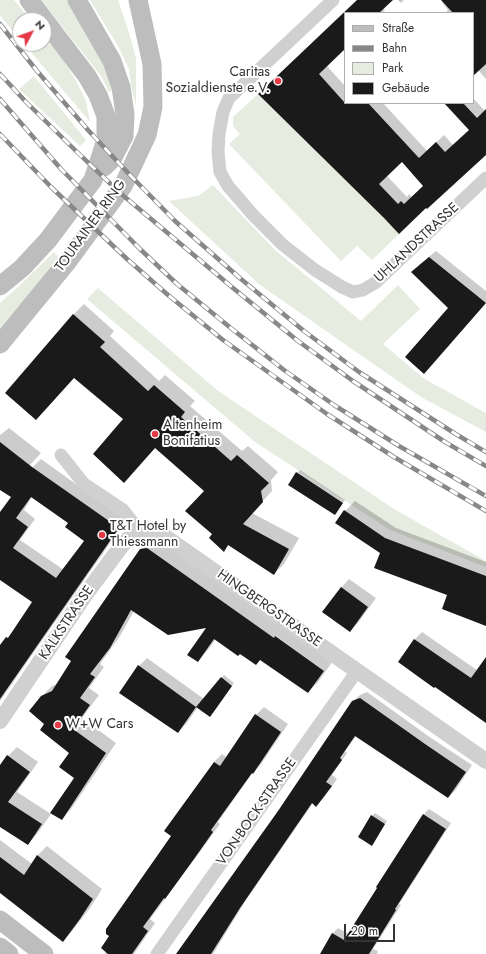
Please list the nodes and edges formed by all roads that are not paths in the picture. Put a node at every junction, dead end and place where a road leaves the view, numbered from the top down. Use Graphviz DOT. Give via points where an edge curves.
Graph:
graph roads {
  1 [pos="29,0"];
  2 [pos="77,0"];
  3 [pos="138,0"];
  4 [pos="333,0"];
  5 [pos="486,178"];
  6 [pos="93,180"];
  7 [pos="0,286"];
  8 [pos="0,344"];
  9 [pos="60,455"];
  10 [pos="139,530"];
  11 [pos="357,671"];
  12 [pos="0,721"];
  13 [pos="486,761"];
  14 [pos="0,920"];
  15 [pos="0,947"];
  16 [pos="9,954"];
  17 [pos="44,954"];
  18 [pos="157,954"];
  1 -- 6 [label="main road, TOURAINER RING" via="87,76 106,116 106,140"];
  2 -- 6 [label="main road" via="112,61 121,87 125,114 124,136 112,159"];
  3 -- 8 [label="main road, TOURAINER RING" via="152,64 153,107 147,135 123,186 68,261"];
  4 -- 5 [label="street, UHLANDSTRASSE" via="229,98 223,112 219,134 218,160 220,172 228,186 282,244 315,270 354,292 375,283"];
  6 -- 7 [label="main road, TOURAINER RING" via="48,240 22,268"];
  9 -- 10 [label="street" via="84,484 123,510"];
  10 -- 11 [label="street, HINGBERGSTRASSE" via="149,529 161,534"];
  10 -- 12 [label="street, KALKSTRASSE" via="123,544 94,582"];
  11 -- 13 [label="street, HINGBERGSTRASSE"];
  11 -- 18 [label="street, VON-BOCK-STRASSE"];
  14 -- 17 [label="main road"];
  15 -- 16 [label="main road"];
}
